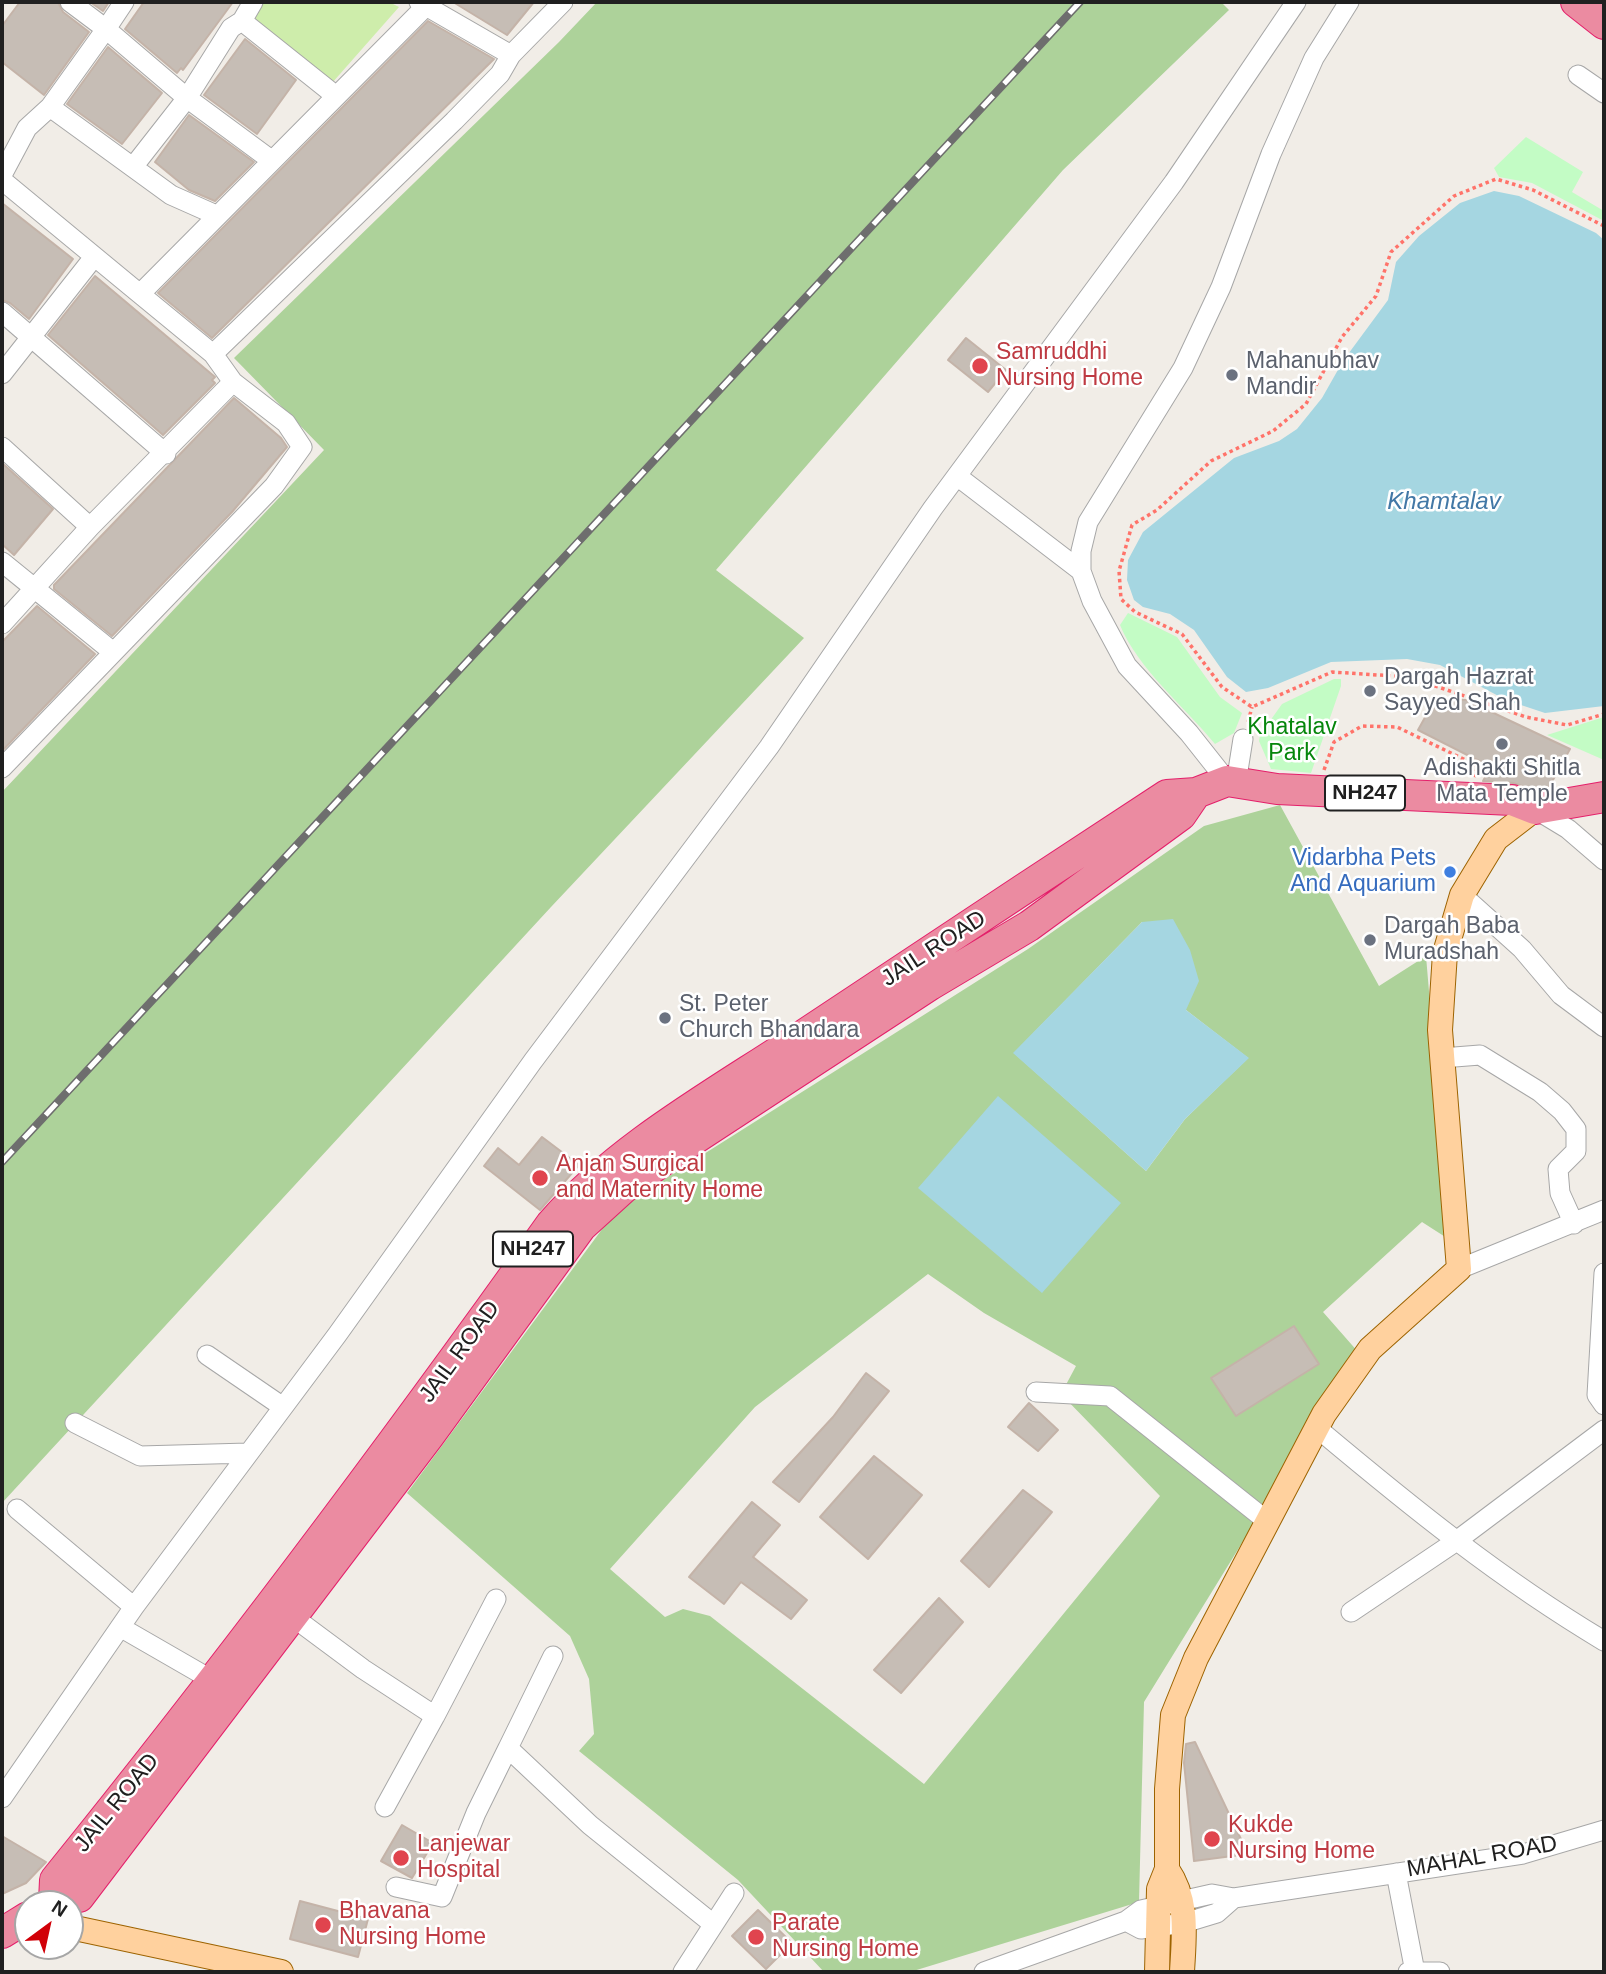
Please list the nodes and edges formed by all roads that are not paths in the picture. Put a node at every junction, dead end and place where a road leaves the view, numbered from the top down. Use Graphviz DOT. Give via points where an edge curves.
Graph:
graph roads {
  1 [pos="70,2"];
  2 [pos="124,2"];
  3 [pos="253,2"];
  4 [pos="563,2"];
  5 [pos="1296,2"];
  6 [pos="1349,2"];
  7 [pos="1576,2"];
  8 [pos="425,3"];
  9 [pos="242,21"];
  10 [pos="1604,24"];
  11 [pos="106,29"];
  12 [pos="511,55"];
  13 [pos="1578,75"];
  14 [pos="1604,93"];
  15 [pos="336,96"];
  16 [pos="187,98"];
  17 [pos="50,107"];
  18 [pos="271,160"];
  19 [pos="133,167"];
  20 [pos="2,175"];
  21 [pos="2,180"];
  22 [pos="216,215"];
  23 [pos="94,257"];
  24 [pos="140,294"];
  25 [pos="2,312"];
  26 [pos="31,337"];
  27 [pos="213,354"];
  28 [pos="2,374"];
  29 [pos="233,382"];
  30 [pos="2,447"];
  31 [pos="166,454"];
  32 [pos="957,476"];
  33 [pos="90,527"];
  34 [pos="2,562"];
  35 [pos="1081,571"];
  36 [pos="34,589"];
  37 [pos="2,624"];
  38 [pos="113,652"];
  39 [pos="1243,739"];
  40 [pos="2,768"];
  41 [pos="1231,782"];
  42 [pos="1196,793"];
  43 [pos="1604,797"];
  44 [pos="1535,809"];
  45 [pos="1604,860"];
  46 [pos="1462,895"];
  47 [pos="1604,1027"];
  48 [pos="1442,1058"];
  49 [pos="1604,1210"];
  50 [pos="1574,1224"];
  51 [pos="1459,1269"];
  52 [pos="1604,1273"];
  53 [pos="207,1355"];
  54 [pos="1036,1392"];
  55 [pos="1604,1405"];
  56 [pos="283,1407"];
  57 [pos="75,1423"];
  58 [pos="1317,1428"];
  59 [pos="1604,1430"];
  60 [pos="248,1453"];
  61 [pos="17,1509"];
  62 [pos="1267,1521"];
  63 [pos="1455,1542"];
  64 [pos="496,1600"];
  65 [pos="134,1607"];
  66 [pos="1351,1612"];
  67 [pos="293,1617"];
  68 [pos="120,1627"];
  69 [pos="1604,1641"];
  70 [pos="553,1656"];
  71 [pos="212,1680"];
  72 [pos="435,1716"];
  73 [pos="508,1748"];
  74 [pos="2,1798"];
  75 [pos="386,1807"];
  76 [pos="1604,1830"];
  77 [pos="1167,1869"];
  78 [pos="1396,1872"];
  79 [pos="397,1887"];
  80 [pos="47,1890"];
  81 [pos="84,1890"];
  82 [pos="734,1893"];
  83 [pos="1184,1912"];
  84 [pos="1158,1917"];
  85 [pos="713,1924"];
  86 [pos="84,1930"];
  87 [pos="994,1970"];
  88 [pos="281,1972"];
  89 [pos="683,1972"];
  90 [pos="1157,1972"];
  91 [pos="1182,1972"];
  92 [pos="1413,1972"];
  93 [pos="1440,1972"];
  1 -- 11 [label="street"];
  2 -- 11 [label="street"];
  3 -- 9 [label="street"];
  4 -- 12 [label="street"];
  5 -- 32 [label="street" via="1104,280"];
  6 -- 35 [label="street" via="1303,82 1221,287 1183,368 1088,522"];
  7 -- 10 [label="highway"];
  8 -- 12 [label="street"];
  8 -- 15 [label="street"];
  9 -- 15 [label="street"];
  9 -- 16 [label="street" via="231,28"];
  11 -- 16 [label="street"];
  11 -- 17 [label="street"];
  12 -- 27 [label="street" via="500,74 454,121"];
  13 -- 14 [label="street"];
  15 -- 18 [label="street"];
  16 -- 18 [label="street"];
  16 -- 19 [label="street"];
  17 -- 19 [label="street"];
  17 -- 20 [label="street" via="27,128"];
  18 -- 22 [label="street"];
  19 -- 22 [label="street" via="171,195"];
  21 -- 23 [label="street"];
  22 -- 24 [label="street"];
  23 -- 24 [label="street"];
  23 -- 26 [label="street"];
  24 -- 27 [label="street"];
  25 -- 26 [label="street"];
  26 -- 28 [label="street"];
  26 -- 31 [label="street"];
  27 -- 29 [label="street"];
  29 -- 31 [label="street"];
  29 -- 38 [label="street" via="286,423 302,447 274,486"];
  30 -- 33 [label="street"];
  31 -- 33 [label="street"];
  32 -- 35 [label="street"];
  32 -- 56 [label="street" via="769,747 533,1061"];
  33 -- 36 [label="street"];
  34 -- 36 [label="street"];
  35 -- 41 [label="street" via="1127,666"];
  36 -- 37 [label="street"];
  36 -- 38 [label="street"];
  38 -- 40 [label="street"];
  39 -- 41 [label="street"];
  41 -- 42 [label="highway, JAIL ROAD / NH247"];
  41 -- 44 [label="highway, JAIL ROAD / NH247" via="1512,800"];
  42 -- 67 [label="highway, JAIL ROAD / NH247" via="1181,815 1029,926 693,1140 625,1187 581,1227"];
  42 -- 71 [label="highway, JAIL ROAD / NH247" via="1167,795 1145,809 756,1065 576,1195"];
  43 -- 44 [label="highway, NH247"];
  44 -- 45 [label="street" via="1568,829"];
  44 -- 46 [label="main road" via="1496,839"];
  46 -- 47 [label="street" via="1522,949 1561,995"];
  46 -- 48 [label="main road" via="1445,953"];
  48 -- 50 [label="street" via="1480,1055 1562,1111 1576,1129 1576,1151 1558,1169 1560,1193"];
  48 -- 51 [label="main road"];
  49 -- 50 [label="street"];
  50 -- 51 [label="street"];
  51 -- 58 [label="main road" via="1370,1349"];
  52 -- 55 [label="street" via="1597,1395"];
  53 -- 56 [label="street"];
  54 -- 62 [label="street" via="1110,1396"];
  56 -- 60 [label="street"];
  57 -- 60 [label="street" via="140,1456"];
  58 -- 62 [label="main road"];
  58 -- 63 [label="street"];
  59 -- 63 [label="street"];
  60 -- 65 [label="street"];
  61 -- 65 [label="street"];
  62 -- 77 [label="main road" via="1196,1658 1173,1715"];
  63 -- 66 [label="street"];
  63 -- 69 [label="street"];
  64 -- 72 [label="street"];
  65 -- 68 [label="street"];
  67 -- 72 [label="street"];
  67 -- 81 [label="highway, JAIL ROAD / NH247"];
  68 -- 71 [label="street"];
  68 -- 74 [label="street"];
  70 -- 73 [label="street"];
  71 -- 80 [label="highway, JAIL ROAD / NH247"];
  72 -- 75 [label="street"];
  73 -- 79 [label="street" via="442,1898"];
  73 -- 85 [label="street" via="590,1825"];
  76 -- 78 [label="street, MAHAL ROAD" via="1523,1854"];
  77 -- 83 [label="main road" via="1178,1885"];
  77 -- 84 [label="main road" via="1159,1889"];
  78 -- 83 [label="street, MAHAL ROAD" via="1234,1898 1212,1894"];
  78 -- 92 [label="street"];
  82 -- 85 [label="street"];
  83 -- 84 [label="street, MAHAL ROAD"];
  83 -- 91 [label="main road"];
  84 -- 87 [label="street, MAHAL ROAD" via="1141,1928 1126,1922"];
  84 -- 90 [label="main road"];
  85 -- 89 [label="street"];
  86 -- 88 [label="main road"];
  92 -- 93 [label="street"];
}
